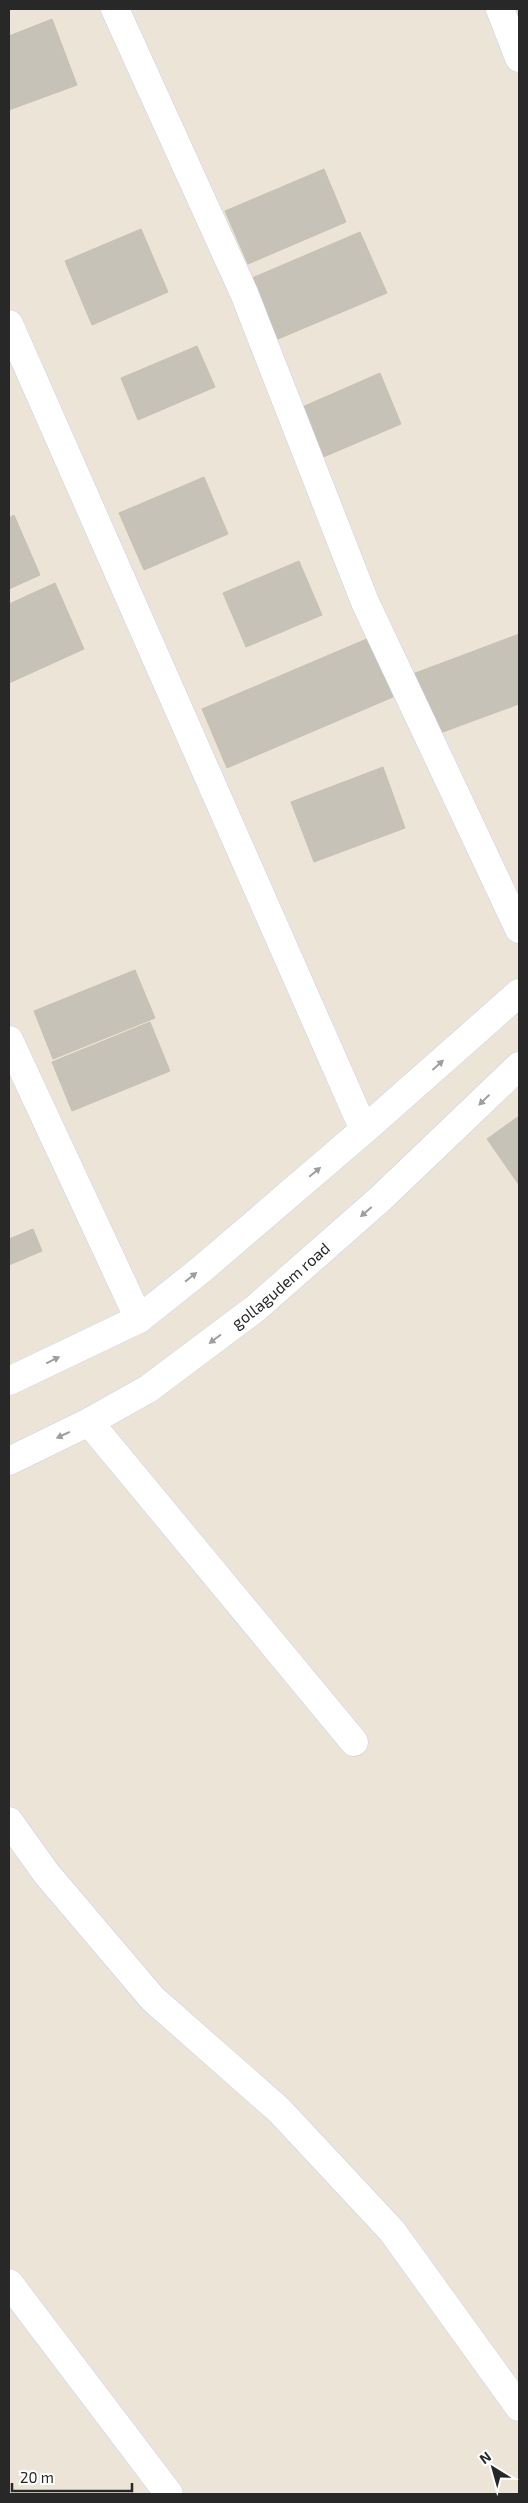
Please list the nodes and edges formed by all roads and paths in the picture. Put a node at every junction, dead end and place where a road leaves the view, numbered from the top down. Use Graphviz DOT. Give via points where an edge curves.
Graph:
graph roads {
  1 [pos="115,9"];
  2 [pos="500,9"];
  3 [pos="519,58"];
  4 [pos="9,324"];
  5 [pos="519,930"];
  6 [pos="519,993"];
  7 [pos="9,1040"];
  8 [pos="519,1066"];
  9 [pos="364,1130"];
  10 [pos="139,1319"];
  11 [pos="9,1381"];
  12 [pos="89,1422"];
  13 [pos="9,1461"];
  14 [pos="354,1742"];
  15 [pos="9,1822"];
  16 [pos="9,2283"];
  17 [pos="519,2407"];
  18 [pos="169,2494"];
  1 -- 5 [label="street" via="244,293 365,602"];
  2 -- 3 [label="street"];
  4 -- 9 [label="street"];
  9 -- 6 [label="street, one-way"];
  7 -- 10 [label="street"];
  8 -- 12 [label="street, gollagudem road, one-way" via="380,1199 256,1308 148,1389"];
  10 -- 9 [label="street, one-way"];
  11 -- 10 [label="street, one-way"];
  12 -- 13 [label="street, gollagudem road, one-way"];
  12 -- 14 [label="street"];
  15 -- 17 [label="street" via="46,1873 153,1999 279,2110 392,2231"];
  16 -- 18 [label="street"];
}
